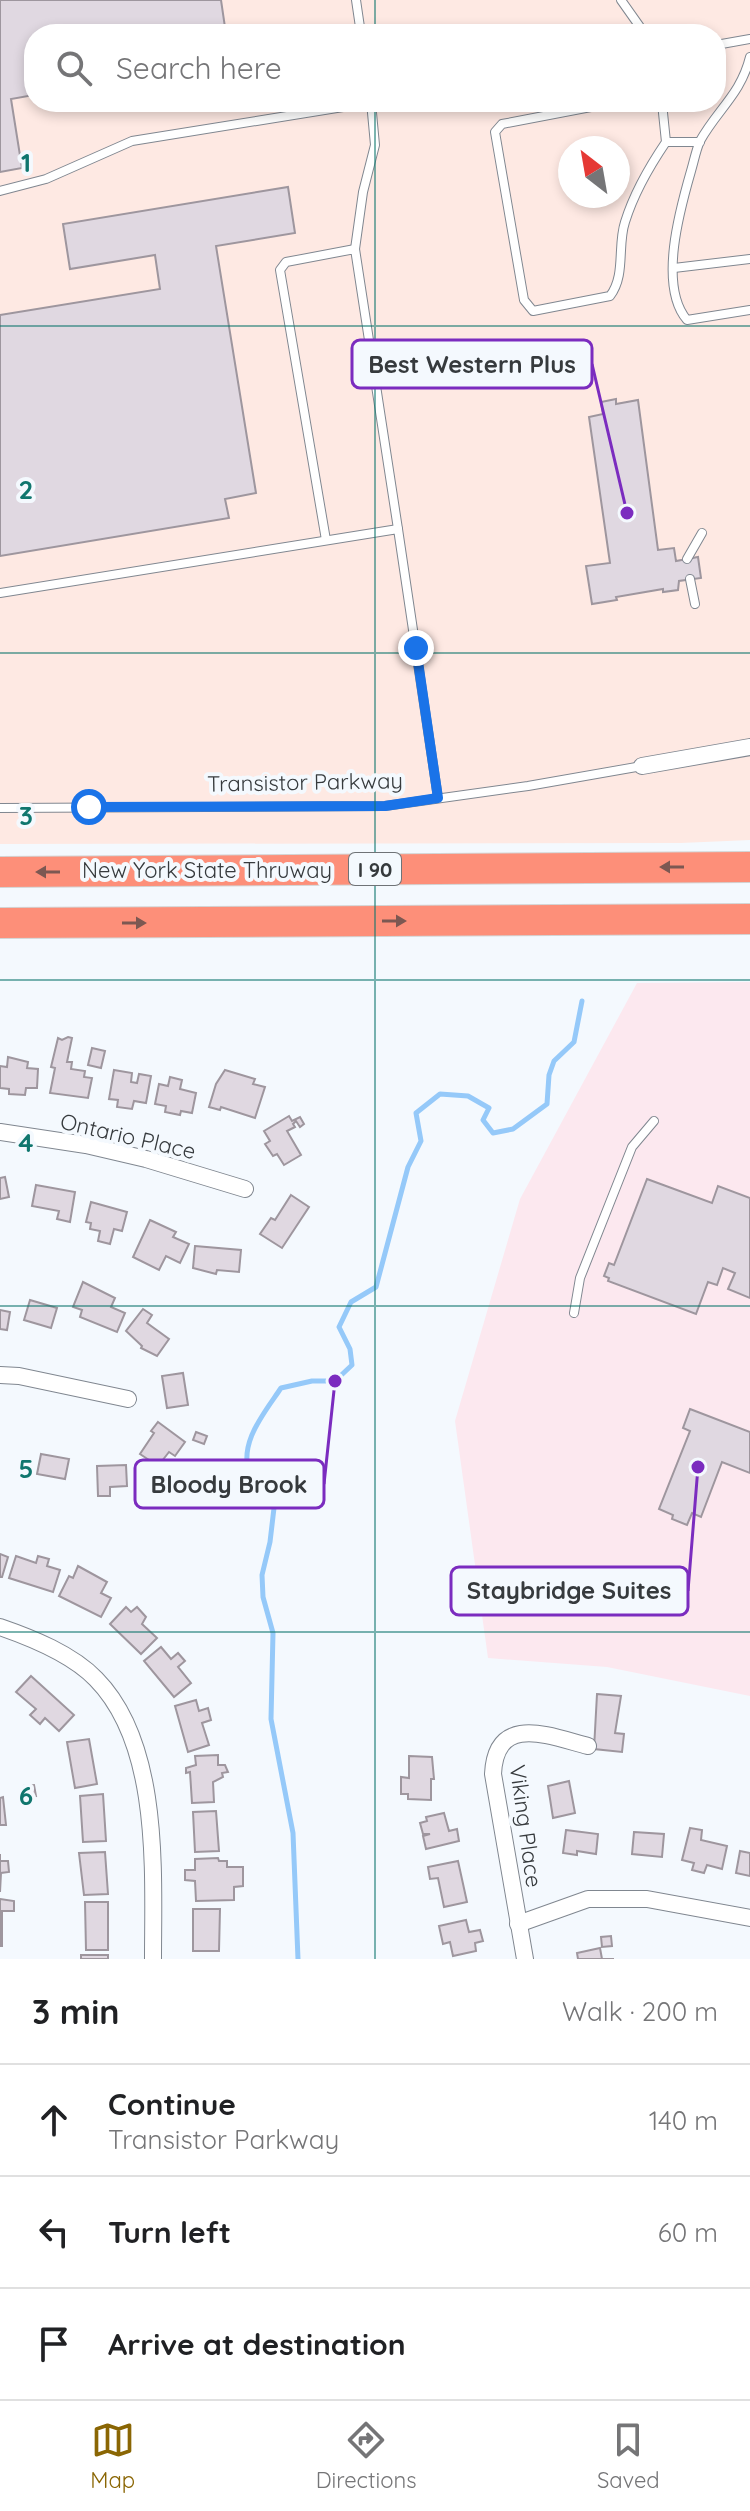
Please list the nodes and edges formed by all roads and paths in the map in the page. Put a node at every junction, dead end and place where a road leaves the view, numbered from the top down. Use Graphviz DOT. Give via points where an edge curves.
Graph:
graph roads {
  1 [pos="356,0"];
  2 [pos="621,0"];
  3 [pos="360,24"];
  4 [pos="638,24"];
  5 [pos="750,39"];
  6 [pos="726,43"];
  7 [pos="750,57"];
  8 [pos="748,75"];
  9 [pos="726,106"];
  10 [pos="310,112"];
  11 [pos="373,112"];
  12 [pos="565,112"];
  13 [pos="663,112"];
  14 [pos="721,112"];
  15 [pos="666,142"];
  16 [pos="700,142"];
  17 [pos="0,191"];
  18 [pos="355,249"];
  19 [pos="750,259"];
  20 [pos="674,268"];
  21 [pos="750,310"];
  22 [pos="398,529"];
  23 [pos="702,533"];
  24 [pos="326,540"];
  25 [pos="687,559"];
  26 [pos="690,579"];
  27 [pos="0,593"];
  28 [pos="695,604"];
  29 [pos="750,747"];
  30 [pos="642,766"];
  31 [pos="438,798"];
  32 [pos="0,808"];
  33 [pos="750,867"];
  34 [pos="0,872"];
  35 [pos="750,919"];
  36 [pos="0,923"];
  37 [pos="654,1121"];
  38 [pos="0,1132"];
  39 [pos="245,1189"];
  40 [pos="574,1313"];
  41 [pos="0,1375"];
  42 [pos="128,1399"];
  43 [pos="0,1627"];
  44 [pos="588,1746"];
  45 [pos="750,1918"];
  46 [pos="518,1924"];
  47 [pos="153,1959"];
  48 [pos="525,1959"];
  1 -- 3 [label="lane"];
  2 -- 4 [label="lane"];
  5 -- 6 [label="lane"];
  7 -- 8 [label="lane"];
  8 -- 9 [label="lane"];
  10 -- 17 [label="lane" via="132,141 46,179"];
  11 -- 18 [label="lane" via="375,145"];
  12 -- 15 [label="lane" via="502,124 495,132 524,300 533,311 610,296 618,286 624,224 647,169"];
  13 -- 15 [label="lane"];
  14 -- 16 [label="lane"];
  15 -- 16 [label="lane"];
  16 -- 20 [label="lane" via="682,200"];
  18 -- 22 [label="lane"];
  18 -- 24 [label="lane" via="286,262 280,270"];
  19 -- 20 [label="lane"];
  20 -- 21 [label="lane" via="677,308 687,320"];
  22 -- 24 [label="lane"];
  22 -- 31 [label="lane"];
  23 -- 25 [label="lane"];
  24 -- 27 [label="lane"];
  26 -- 28 [label="lane"];
  29 -- 30 [label="street, Transistor Parkway"];
  30 -- 31 [label="lane, Transistor Parkway"];
  31 -- 32 [label="lane, Transistor Parkway" via="385,806"];
  33 -- 34 [label="highway, New York State Thruway / I 90, one-way"];
  36 -- 35 [label="highway, one-way"];
  37 -- 40 [label="lane" via="632,1147 580,1278"];
  38 -- 39 [label="street, Ontario Place" via="86,1145"];
  41 -- 42 [label="street"];
  43 -- 47 [label="street" via="68,1658 95,1678 118,1706 147,1798"];
  44 -- 46 [label="street, Viking Place" via="520,1732 503,1742 494,1756"];
  45 -- 46 [label="street" via="663,1901 588,1899"];
  46 -- 48 [label="street, Viking Place"];
}
